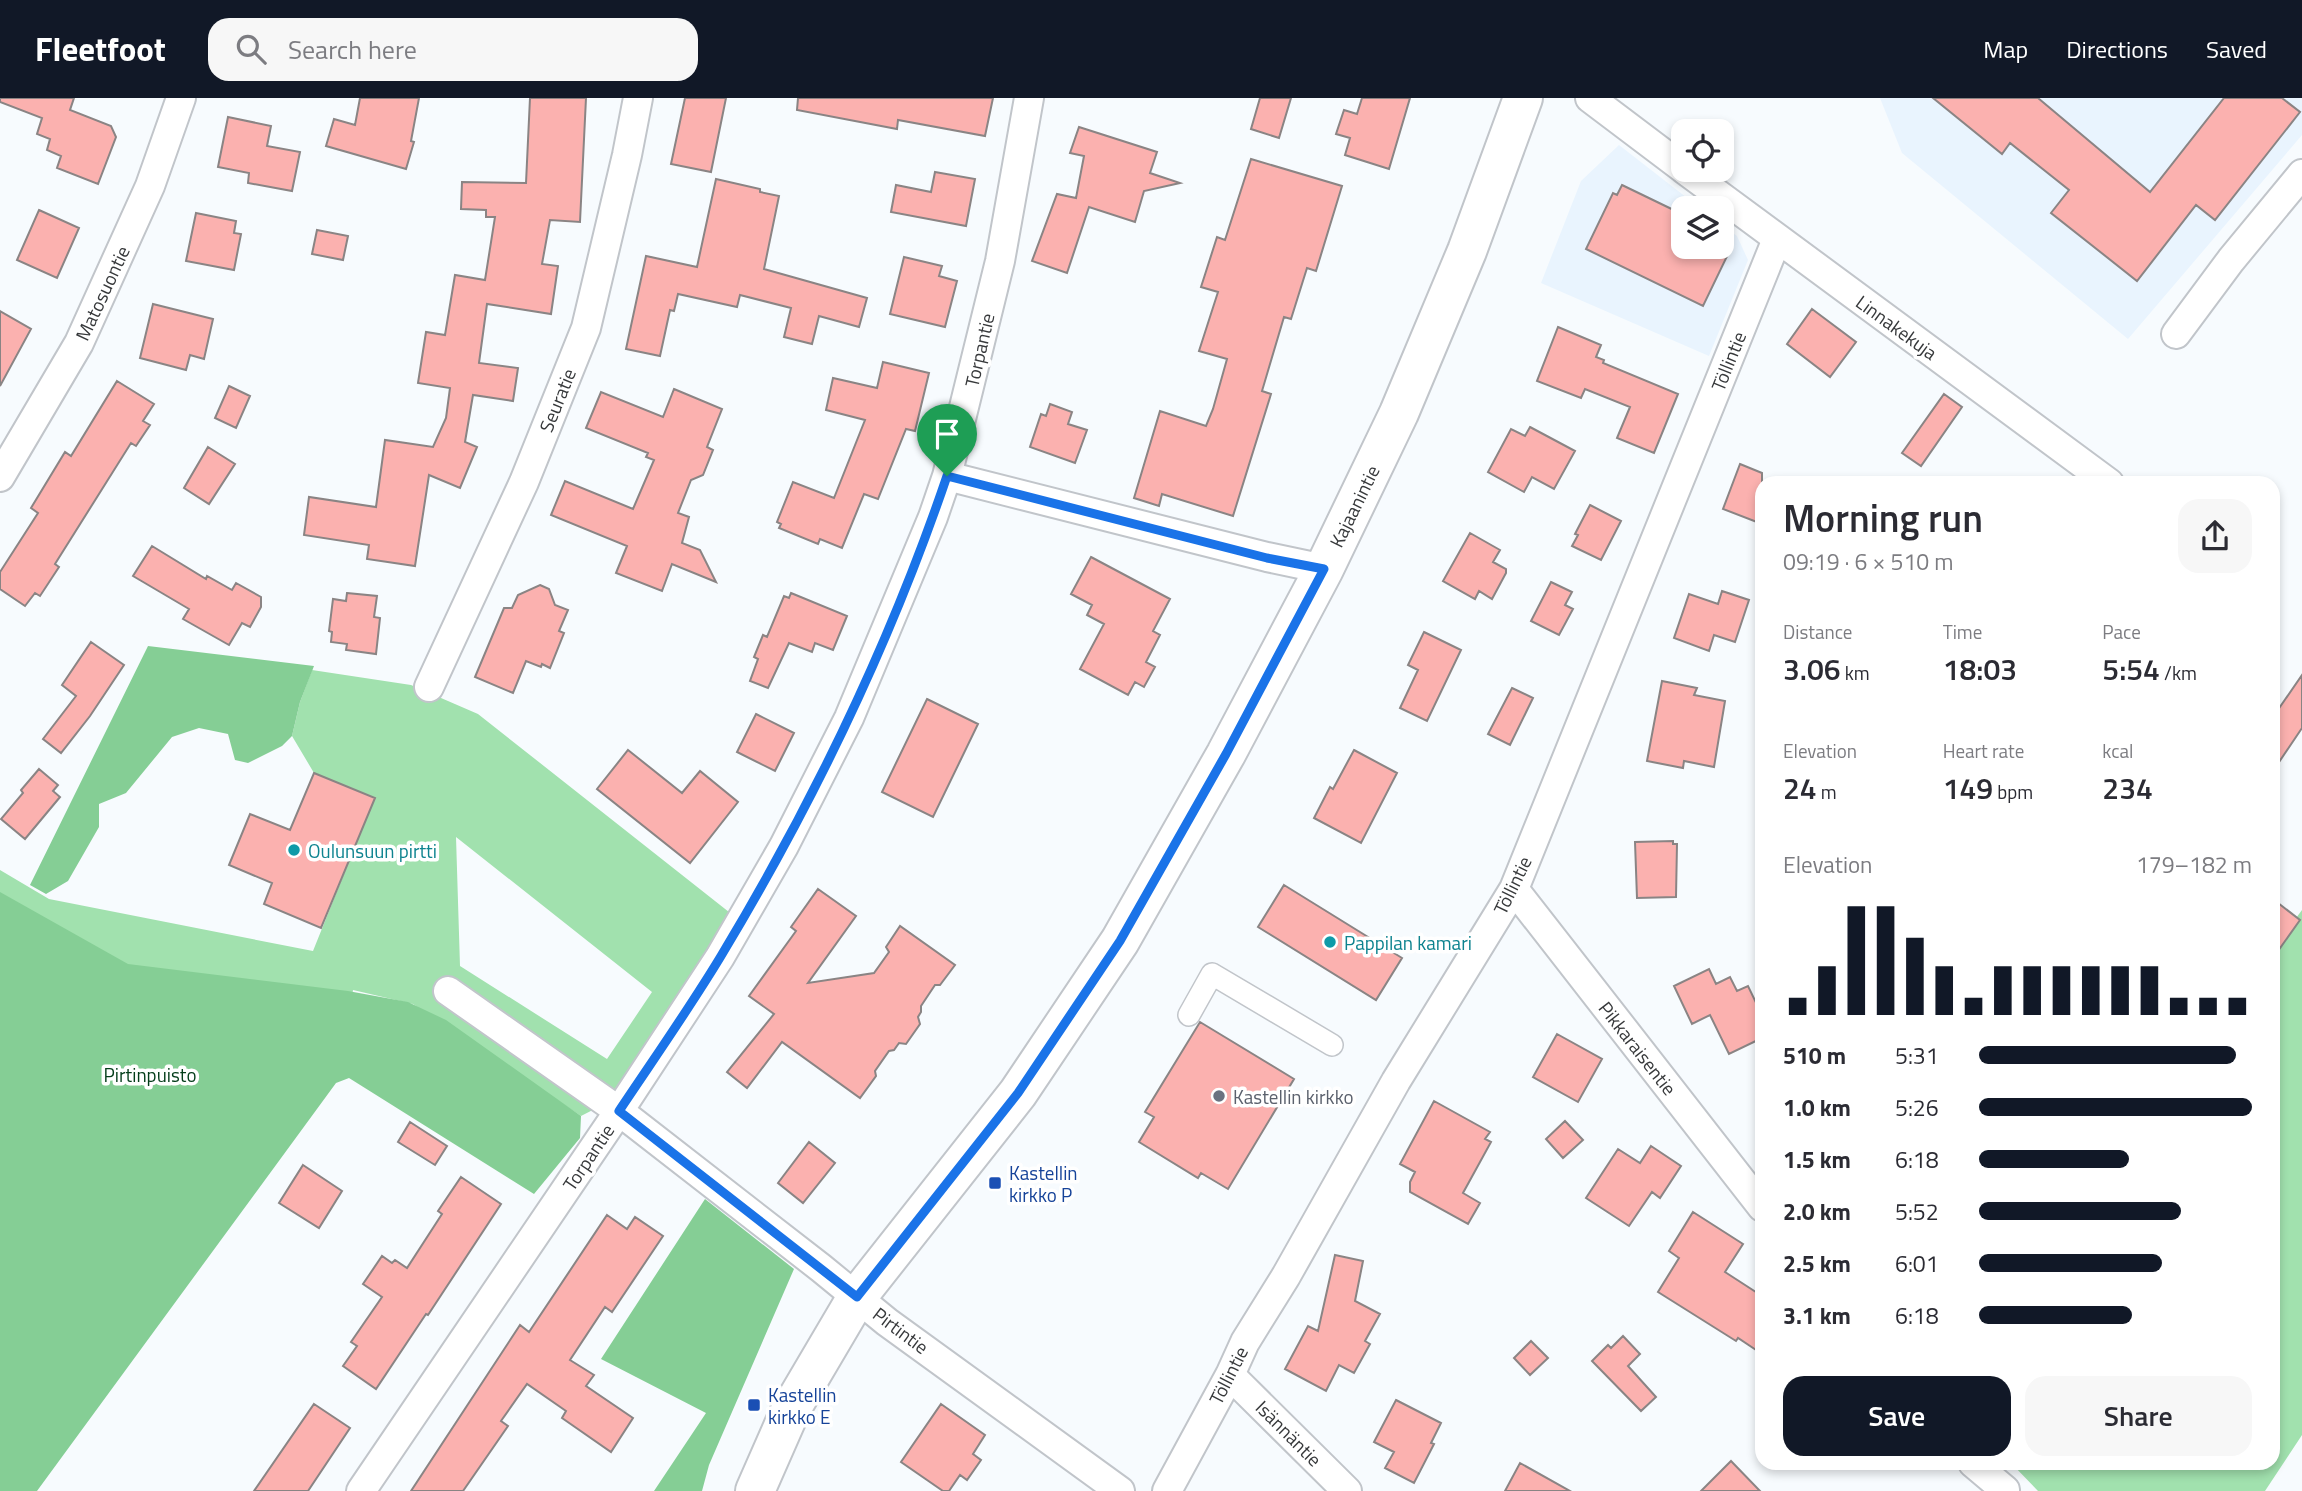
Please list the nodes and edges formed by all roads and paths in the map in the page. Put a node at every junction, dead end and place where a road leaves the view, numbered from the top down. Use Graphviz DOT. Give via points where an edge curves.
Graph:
graph roads {
  1 [pos="181,98"];
  2 [pos="638,98"];
  3 [pos="1029,98"];
  4 [pos="1524,98"];
  5 [pos="1590,98"];
  6 [pos="1671,159"];
  7 [pos="2302,174"];
  8 [pos="1701,182"];
  9 [pos="1777,239"];
  10 [pos="2176,334"];
  11 [pos="947,476"];
  12 [pos="2099,476"];
  13 [pos="0,477"];
  14 [pos="1324,569"];
  15 [pos="429,687"];
  16 [pos="1514,889"];
  17 [pos="448,991"];
  18 [pos="1189,1016"];
  19 [pos="1332,1045"];
  20 [pos="619,1111"];
  21 [pos="1755,1198"];
  22 [pos="857,1297"];
  23 [pos="1230,1375"];
  24 [pos="1981,1470"];
  25 [pos="2005,1490"];
  26 [pos="361,1491"];
  27 [pos="755,1491"];
  28 [pos="1120,1491"];
  29 [pos="1167,1491"];
  30 [pos="1348,1491"];
  1 -- 13 [label="street, Matosuontie" via="150,186 74,352"];
  2 -- 15 [label="street, Seuratie" via="586,328 524,482"];
  3 -- 11 [label="street, Torpantie" via="1000,261"];
  4 -- 14 [label="main road, Kajaanintie" via="1399,413"];
  5 -- 6 [label="street, Linnakekuja"];
  7 -- 10 [label="street"];
  8 -- 9 [label="street, Linnakekuja"];
  9 -- 12 [label="street, Linnakekuja"];
  9 -- 16 [label="street, Töllintie"];
  11 -- 14 [label="street"];
  11 -- 20 [label="street, Torpantie" via="865,683 790,835 720,957"];
  14 -- 22 [label="main road, Kajaanintie" via="1120,941 1018,1093"];
  16 -- 21 [label="street, Pikkaraisentie"];
  16 -- 23 [label="street, Töllintie" via="1396,1081"];
  17 -- 20 [label="street, Pirtintie"];
  18 -- 19 [label="street" via="1212,974"];
  20 -- 22 [label="street, Pirtintie"];
  20 -- 26 [label="street, Torpantie"];
  22 -- 27 [label="main road, Kajaanintie" via="791,1409"];
  22 -- 28 [label="street, Pirtintie"];
  23 -- 29 [label="street, Töllintie"];
  23 -- 30 [label="street, Isännäntie"];
  24 -- 25 [label="street"];
}
